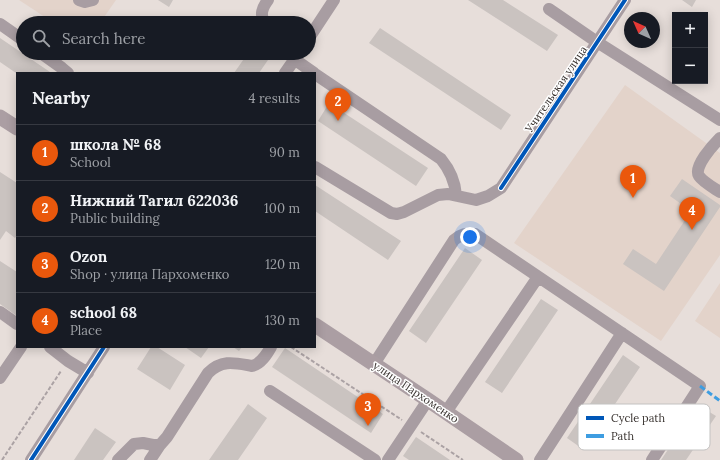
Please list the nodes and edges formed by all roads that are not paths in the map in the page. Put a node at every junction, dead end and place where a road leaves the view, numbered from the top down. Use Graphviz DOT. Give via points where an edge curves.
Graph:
graph roads {
  1 [pos="79,0"];
  2 [pos="92,0"];
  3 [pos="268,0"];
  4 [pos="334,0"];
  5 [pos="625,0"];
  6 [pos="549,9"];
  7 [pos="262,16"];
  8 [pos="0,24"];
  9 [pos="316,27"];
  10 [pos="16,35"];
  11 [pos="598,42"];
  12 [pos="51,60"];
  13 [pos="294,60"];
  14 [pos="301,60"];
  15 [pos="67,72"];
  16 [pos="286,72"];
  17 [pos="313,72"];
  18 [pos="316,74"];
  19 [pos="0,116"];
  20 [pos="720,120"];
  21 [pos="16,127"];
  22 [pos="720,138"];
  23 [pos="316,167"];
  24 [pos="720,192"];
  25 [pos="456,195"];
  26 [pos="538,277"];
  27 [pos="0,312"];
  28 [pos="16,323"];
  29 [pos="316,326"];
  30 [pos="622,333"];
  31 [pos="20,348"];
  32 [pos="51,348"];
  33 [pos="103,348"];
  34 [pos="271,348"];
  35 [pos="374,364"];
  36 [pos="2,371"];
  37 [pos="88,373"];
  38 [pos="270,391"];
  39 [pos="428,400"];
  40 [pos="688,404"];
  41 [pos="446,412"];
  42 [pos="160,445"];
  43 [pos="658,450"];
  44 [pos="31,460"];
  45 [pos="118,460"];
  46 [pos="150,460"];
  47 [pos="375,460"];
  48 [pos="388,460"];
  49 [pos="516,460"];
  50 [pos="540,460"];
  51 [pos="652,460"];
  1 -- 2 [label="street"];
  3 -- 7 [label="street" via="263,7"];
  4 -- 9 [label="street"];
  5 -- 11 [label="street, Учительская улица"];
  6 -- 11 [label="street"];
  8 -- 10 [label="street"];
  11 -- 20 [label="street"];
  11 -- 25 [label="street, Учительская улица" via="501,188 476,200"];
  12 -- 15 [label="street"];
  13 -- 16 [label="street"];
  14 -- 17 [label="street"];
  18 -- 25 [label="street" via="441,159 448,166 456,186"];
  19 -- 21 [label="main road"];
  22 -- 24 [label="street" via="700,164 698,173"];
  23 -- 25 [label="street" via="391,213 404,212 438,195"];
  26 -- 30 [label="street"];
  26 -- 35 [label="street" via="475,234 458,236"];
  26 -- 41 [label="street"];
  27 -- 28 [label="street"];
  29 -- 35 [label="main road, улица Пархоменко"];
  30 -- 40 [label="street" via="700,386"];
  30 -- 50 [label="street"];
  31 -- 36 [label="street"];
  32 -- 37 [label="street"];
  33 -- 37 [label="street"];
  34 -- 42 [label="street" via="256,365 229,363 214,366"];
  35 -- 39 [label="main road, улица Пархоменко"];
  37 -- 44 [label="street"];
  38 -- 47 [label="street"];
  39 -- 41 [label="main road, улица Пархоменко"];
  39 -- 48 [label="street"];
  41 -- 49 [label="main road, улица Пархоменко"];
  42 -- 45 [label="street" via="134,444"];
  42 -- 46 [label="street"];
  43 -- 51 [label="street"];
}
